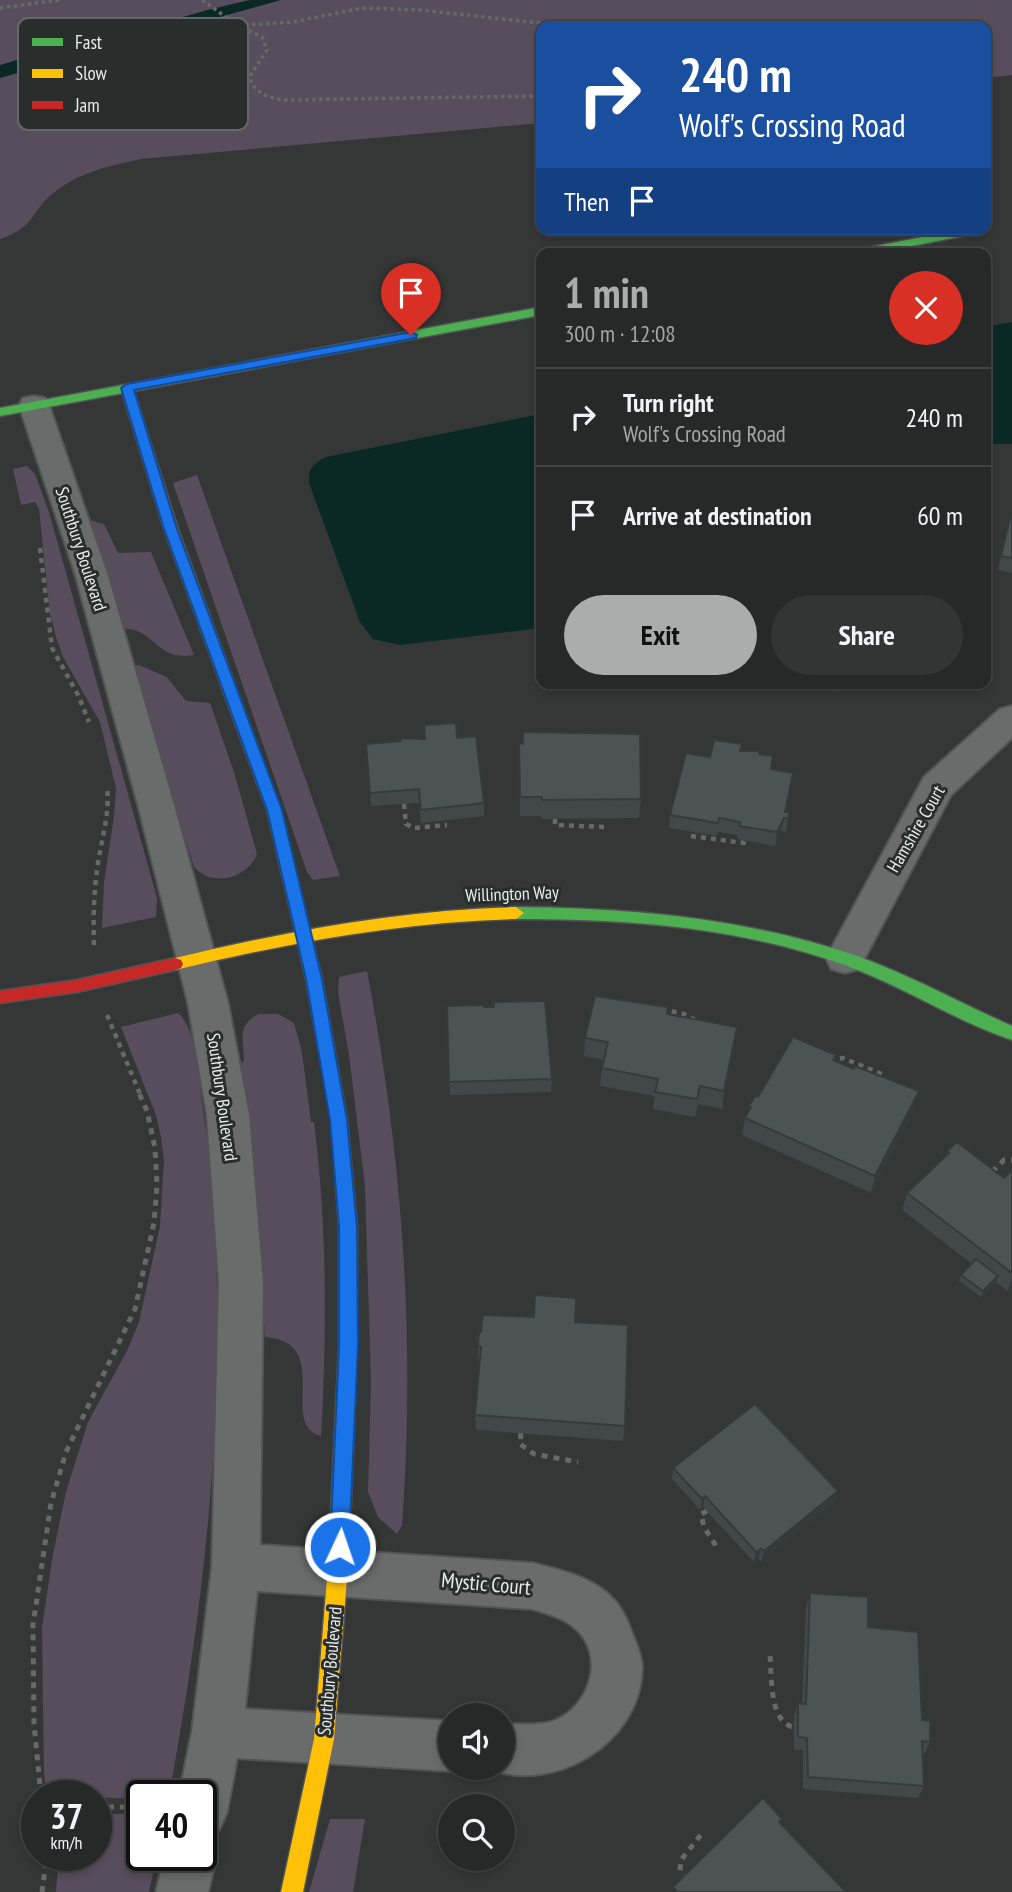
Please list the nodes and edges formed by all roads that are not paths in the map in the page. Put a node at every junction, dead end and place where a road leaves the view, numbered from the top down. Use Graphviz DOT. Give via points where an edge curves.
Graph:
graph roads {
  1 [pos="952,235"];
  2 [pos="883,248"];
  3 [pos="536,312"];
  4 [pos="127,388"];
  5 [pos="17,408"];
  6 [pos="1012,718"];
  7 [pos="304,935"];
  8 [pos="845,958"];
  9 [pos="197,959"];
  10 [pos="0,997"];
  11 [pos="1012,1033"];
  12 [pos="236,1567"];
  13 [pos="338,1572"];
  14 [pos="217,1732"];
  15 [pos="324,1740"];
  16 [pos="438,1745"];
  17 [pos="515,1750"];
  18 [pos="207,1780"];
  19 [pos="187,1871"];
  20 [pos="182,1892"];
  21 [pos="292,1892"];
  1 -- 2 [label="street"];
  3 -- 4 [label="street"];
  4 -- 5 [label="street"];
  4 -- 7 [label="street, Southbury Boulevard" via="171,529 274,810"];
  5 -- 9 [label="street, Southbury Boulevard" via="90,573"];
  6 -- 8 [label="street, Hamshire Court" via="937,786"];
  7 -- 8 [label="street, Willington Way" via="511,910 597,911 685,921"];
  7 -- 9 [label="street, Willington Way"];
  7 -- 13 [label="street, Southbury Boulevard" via="339,1120 348,1227"];
  8 -- 11 [label="street, Willington Way"];
  9 -- 10 [label="street, Willington Way" via="49,992"];
  9 -- 12 [label="street, Southbury Boulevard" via="228,1115 241,1283"];
  12 -- 13 [label="street, Mystic Court"];
  12 -- 14 [label="street, Southbury Boulevard"];
  13 -- 15 [label="street, Southbury Boulevard"];
  13 -- 17 [label="street, Mystic Court" via="532,1586 569,1597 597,1616 618,1667 613,1692 595,1721 567,1743"];
  14 -- 15 [label="street"];
  14 -- 18 [label="street, Southbury Boulevard"];
  15 -- 16 [label="street"];
  15 -- 21 [label="street, Southbury Boulevard"];
  19 -- 20 [label="street"];
}
